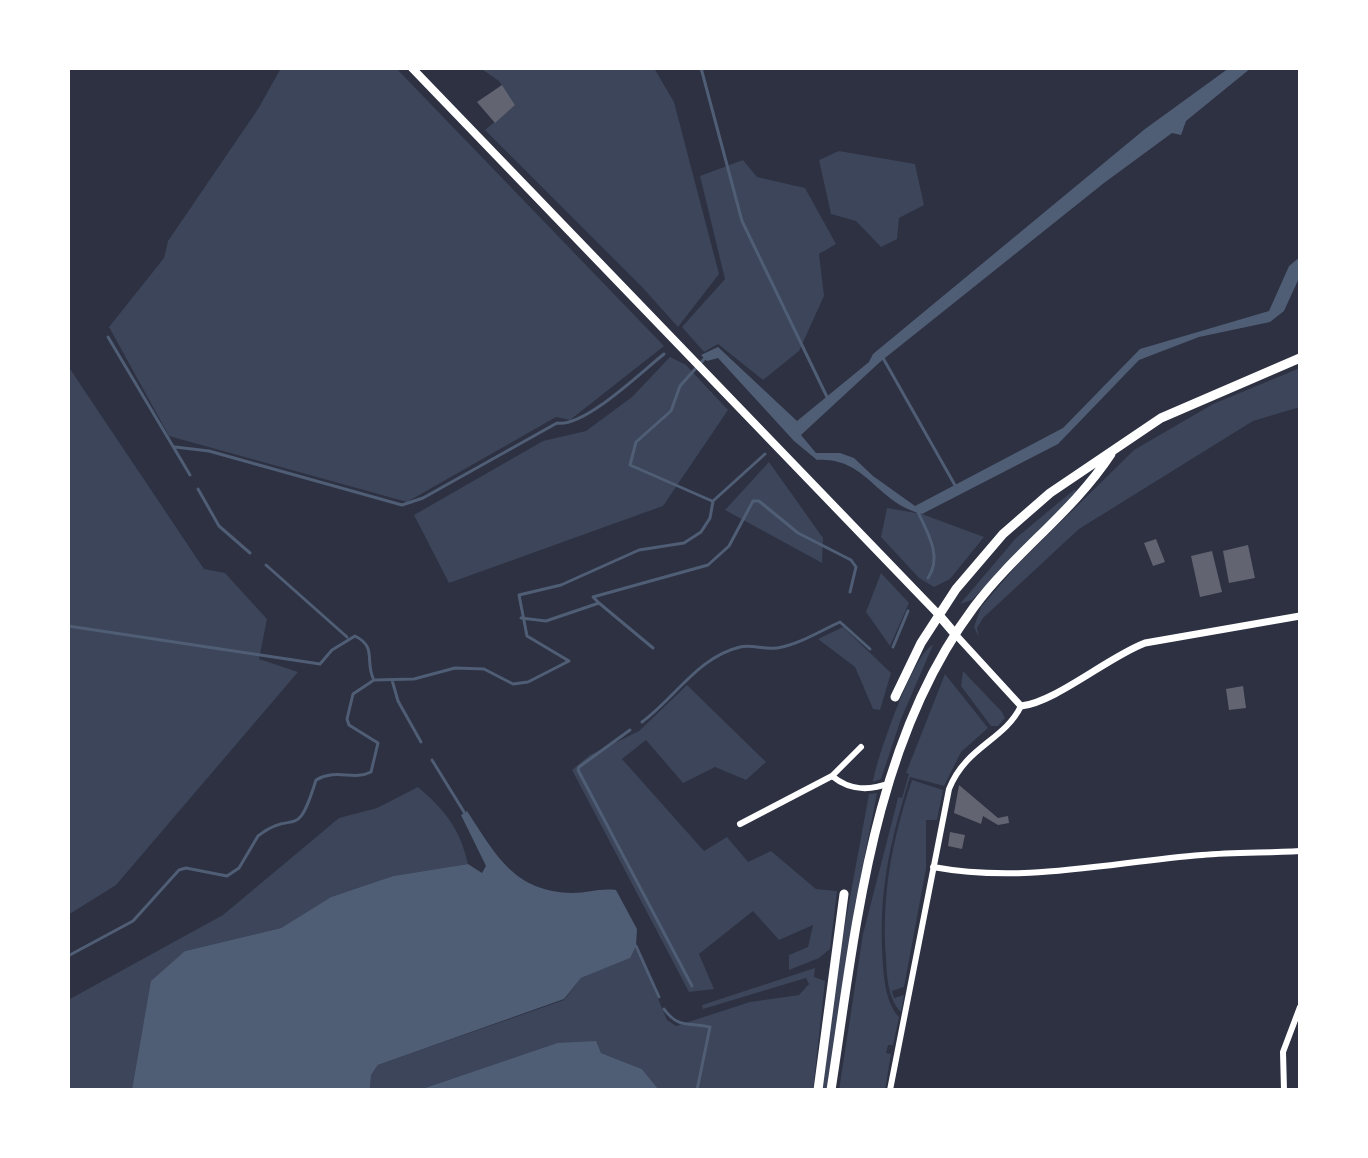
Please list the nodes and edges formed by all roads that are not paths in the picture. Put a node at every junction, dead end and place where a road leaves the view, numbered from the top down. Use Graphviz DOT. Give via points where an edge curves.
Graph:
graph roads {
  1 [pos="412,68"];
  2 [pos="1300,358"];
  3 [pos="1111,454"];
  4 [pos="938,614"];
  5 [pos="1300,616"];
  6 [pos="955,634"];
  7 [pos="895,697"];
  8 [pos="1021,706"];
  9 [pos="861,747"];
  10 [pos="832,776"];
  11 [pos="890,783"];
  12 [pos="740,824"];
  13 [pos="1300,851"];
  14 [pos="933,867"];
  15 [pos="844,894"];
  16 [pos="1300,1007"];
  17 [pos="818,1090"];
  18 [pos="831,1090"];
  19 [pos="890,1090"];
  20 [pos="1284,1090"];
  1 -- 4 [label="main road"];
  2 -- 3 [label="main road" via="1161,418"];
  3 -- 4 [label="main road" via="1085,466 1023,515"];
  3 -- 6 [label="main road" via="1094,480 997,579"];
  4 -- 6 [label="main road"];
  4 -- 7 [label="main road"];
  5 -- 8 [label="street" via="1145,643"];
  6 -- 8 [label="street"];
  6 -- 11 [label="main road" via="917,707"];
  8 -- 14 [label="street" via="1013,722 972,752 953,779"];
  9 -- 10 [label="street"];
  10 -- 11 [label="street" via="851,788"];
  10 -- 12 [label="street"];
  11 -- 18 [label="main road" via="861,905"];
  13 -- 14 [label="street" via="1034,875"];
  14 -- 19 [label="street"];
  15 -- 17 [label="main road"];
  16 -- 20 [label="street" via="1283,1052"];
}
